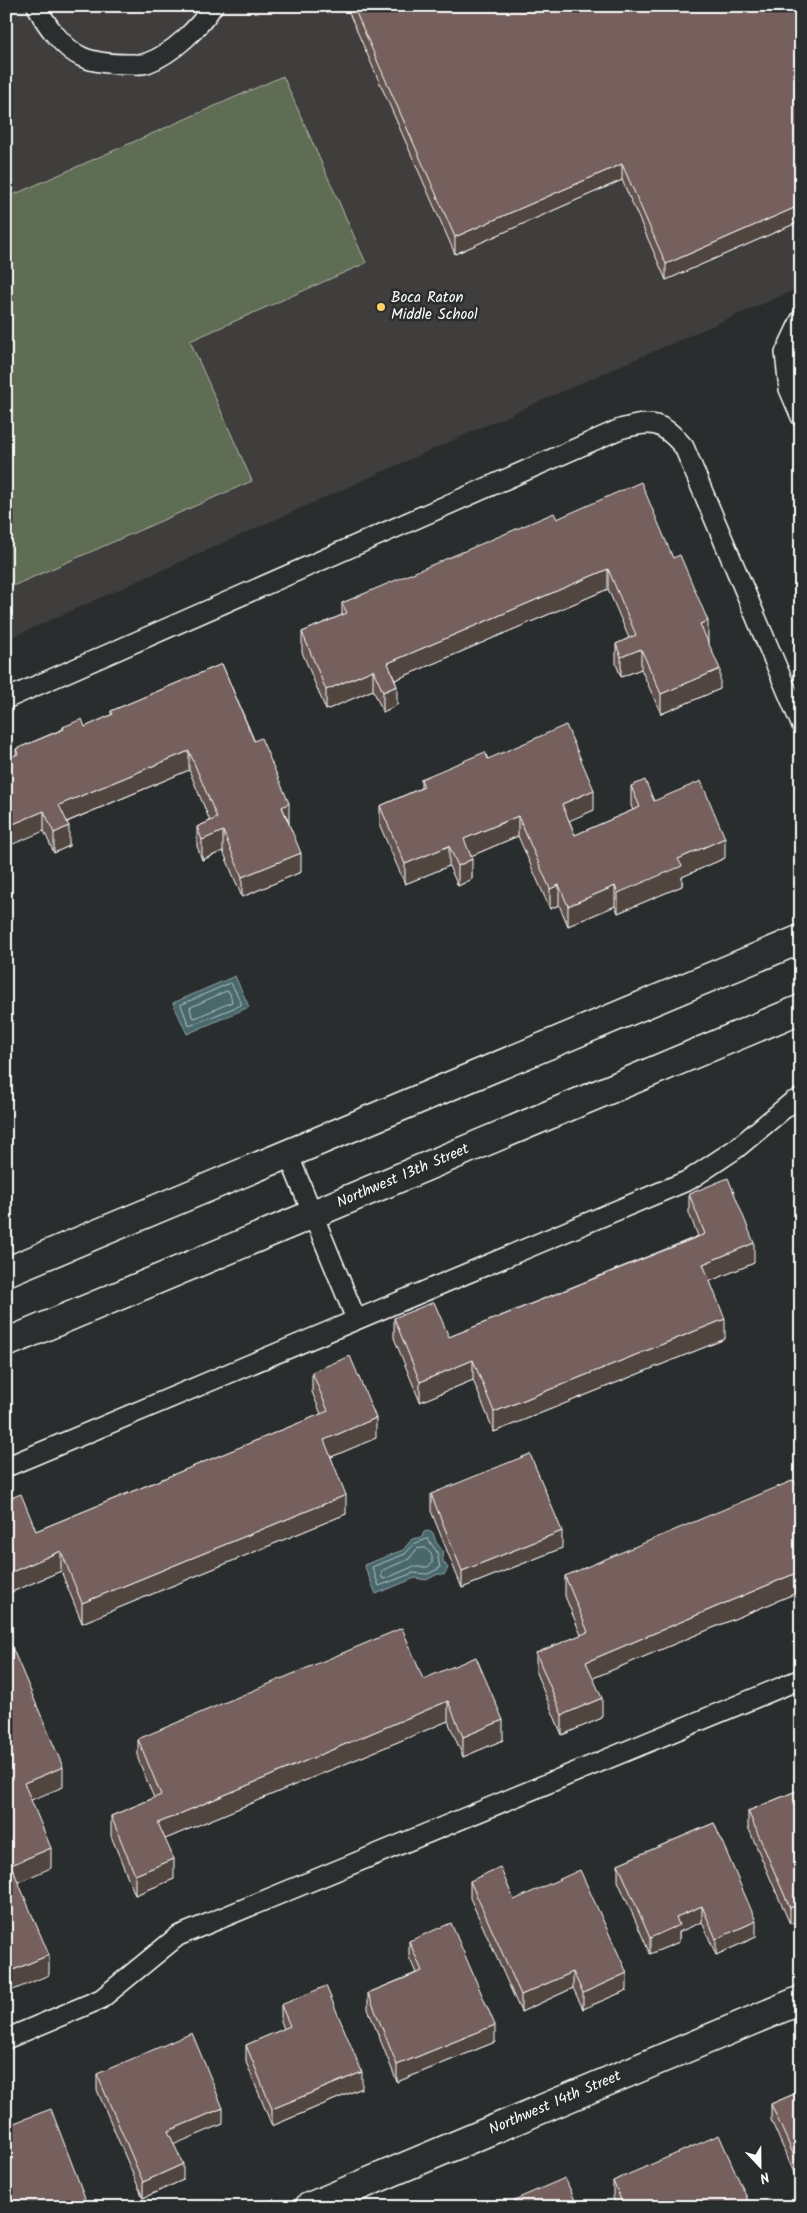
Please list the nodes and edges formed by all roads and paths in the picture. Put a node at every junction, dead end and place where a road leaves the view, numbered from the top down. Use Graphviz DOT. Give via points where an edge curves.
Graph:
graph roads {
  1 [pos="37,6"];
  2 [pos="213,6"];
  3 [pos="801,319"];
  4 [pos="801,417"];
  5 [pos="6,699"];
  6 [pos="801,724"];
  7 [pos="801,939"];
  8 [pos="801,1009"];
  9 [pos="801,1098"];
  10 [pos="288,1154"];
  11 [pos="313,1213"];
  12 [pos="6,1272"];
  13 [pos="356,1319"];
  14 [pos="6,1343"];
  15 [pos="6,1468"];
  16 [pos="801,1679"];
  17 [pos="801,2000"];
  18 [pos="6,2039"];
  19 [pos="309,2207"];
  1 -- 2 [label="lane" via="42,19 81,57 114,64 146,63 174,47 202,23"];
  3 -- 4 [label="lane" via="785,353 789,389"];
  5 -- 6 [label="lane" via="611,433 646,422 668,429 684,447"];
  7 -- 10 [label="street"];
  8 -- 11 [label="street, Northwest 13th Street"];
  9 -- 13 [label="lane" via="729,1154 689,1180"];
  10 -- 11 [label="lane"];
  10 -- 12 [label="street"];
  11 -- 13 [label="lane"];
  11 -- 14 [label="street, Northwest 13th Street"];
  13 -- 15 [label="lane"];
  16 -- 18 [label="lane" via="178,1936 101,2000"];
  17 -- 19 [label="street, Northwest 14th Street"];
}
